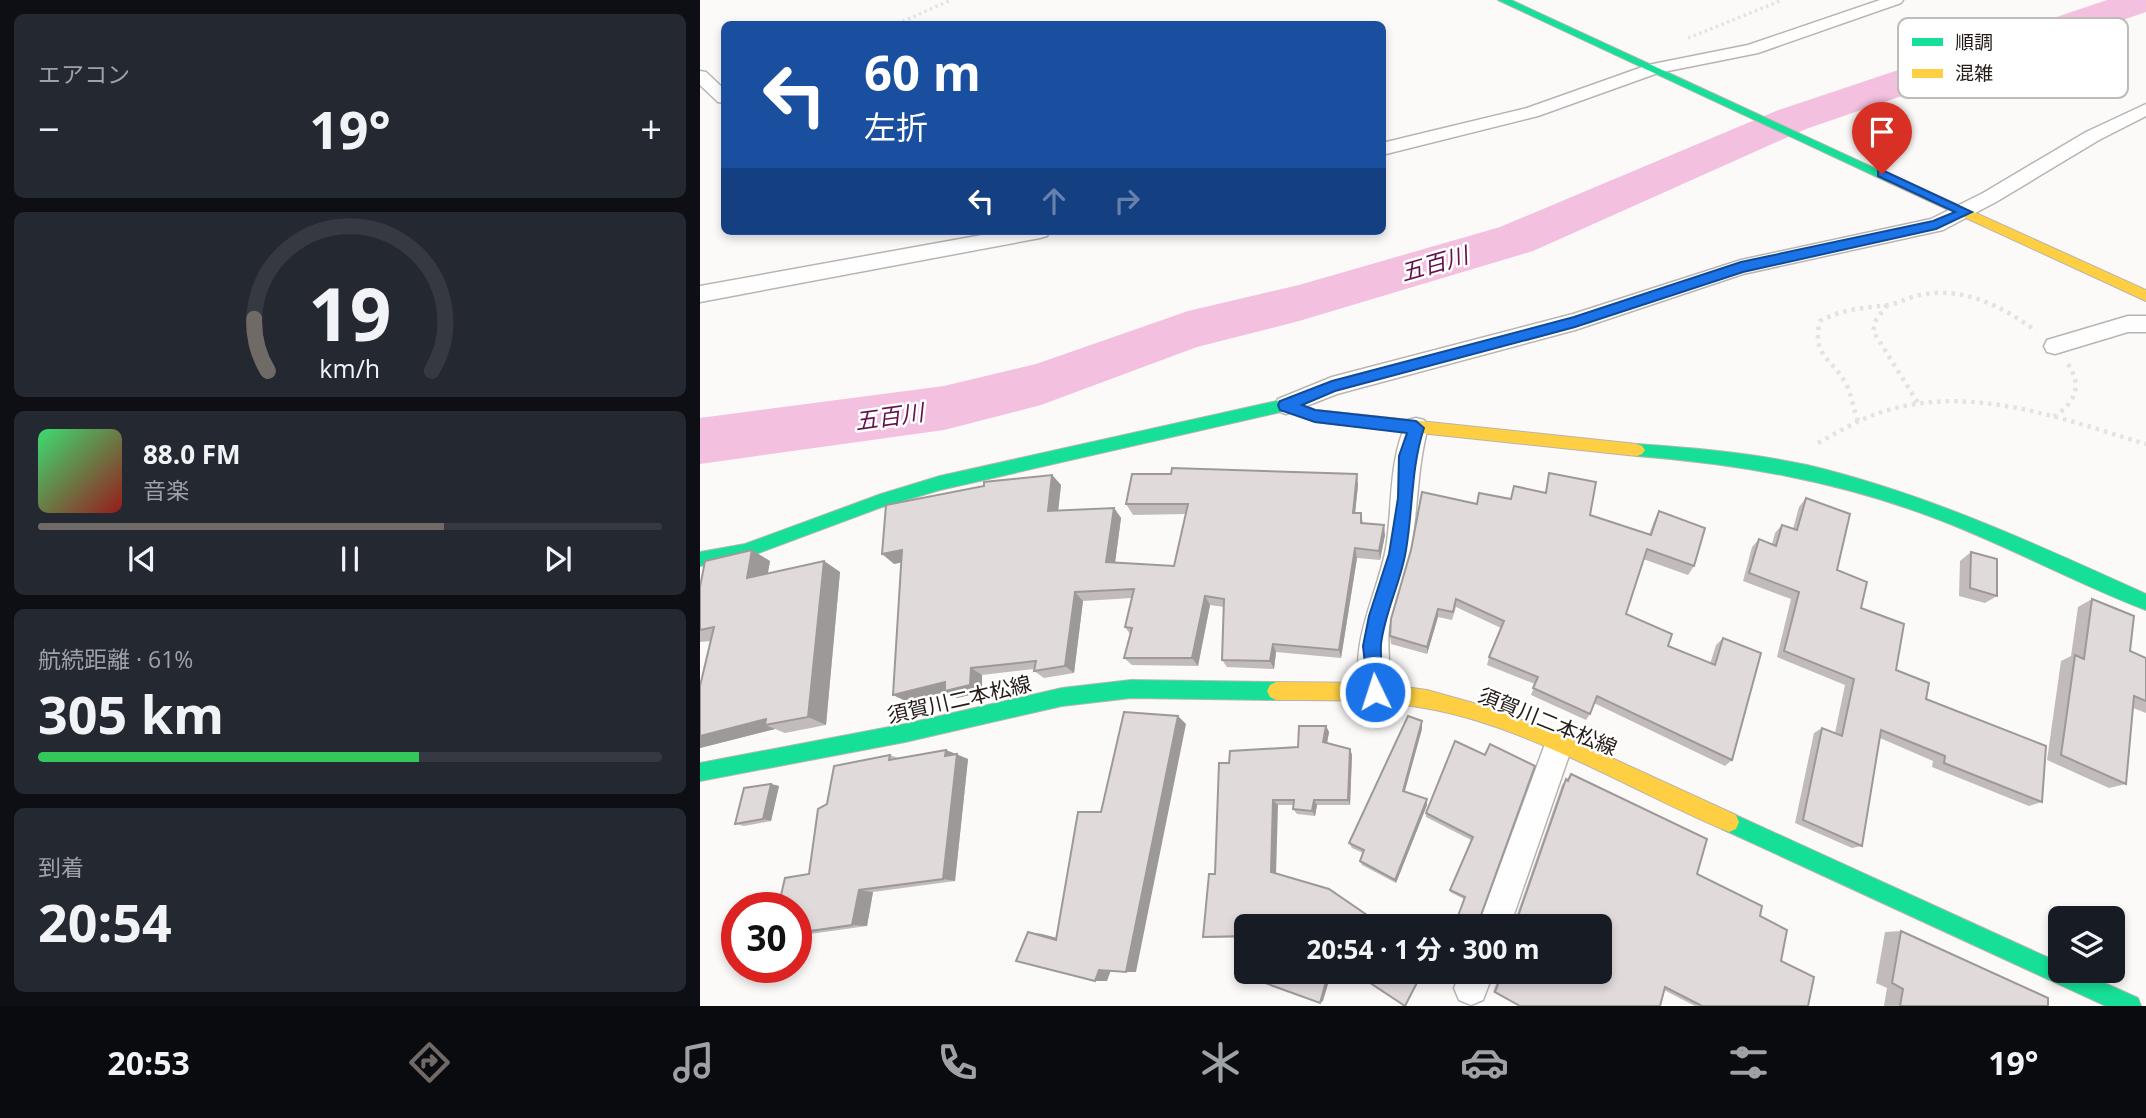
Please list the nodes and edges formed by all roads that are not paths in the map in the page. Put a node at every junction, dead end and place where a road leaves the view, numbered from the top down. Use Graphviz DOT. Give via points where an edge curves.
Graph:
graph roads {
  1 [pos="1503,0"];
  2 [pos="1895,0"];
  3 [pos="1654,69"];
  4 [pos="700,76"];
  5 [pos="721,95"];
  6 [pos="2146,109"];
  7 [pos="1386,148"];
  8 [pos="1959,209"];
  9 [pos="1018,235"];
  10 [pos="700,294"];
  11 [pos="2146,296"];
  12 [pos="2146,324"];
  13 [pos="2055,346"];
  14 [pos="1286,405"];
  15 [pos="1416,428"];
  16 [pos="700,559"];
  17 [pos="2146,602"];
  18 [pos="1375,692"];
  19 [pos="1559,744"];
  20 [pos="700,772"];
  21 [pos="1498,914"];
  22 [pos="2130,1006"];
  1 -- 3 [label="street"];
  2 -- 3 [label="street" via="1752,49"];
  3 -- 7 [label="street" via="1532,112"];
  3 -- 8 [label="street"];
  4 -- 5 [label="street"];
  6 -- 8 [label="street"];
  8 -- 11 [label="street"];
  8 -- 14 [label="street" via="1936,225 1741,267 1575,322 1332,386"];
  9 -- 10 [label="street"];
  12 -- 13 [label="street" via="2127,324"];
  14 -- 15 [label="street" via="1315,416"];
  14 -- 16 [label="street" via="940,483 745,551"];
  15 -- 17 [label="street" via="1757,462 1810,474 1951,519"];
  15 -- 18 [label="street" via="1407,456 1398,554 1372,646"];
  18 -- 19 [label="street, 須賀川二本松線" via="1427,699 1491,717"];
  18 -- 20 [label="street, 須賀川二本松線" via="1131,689 1062,697"];
  19 -- 21 [label="street"];
  19 -- 22 [label="street, 須賀川二本松線"];
}
